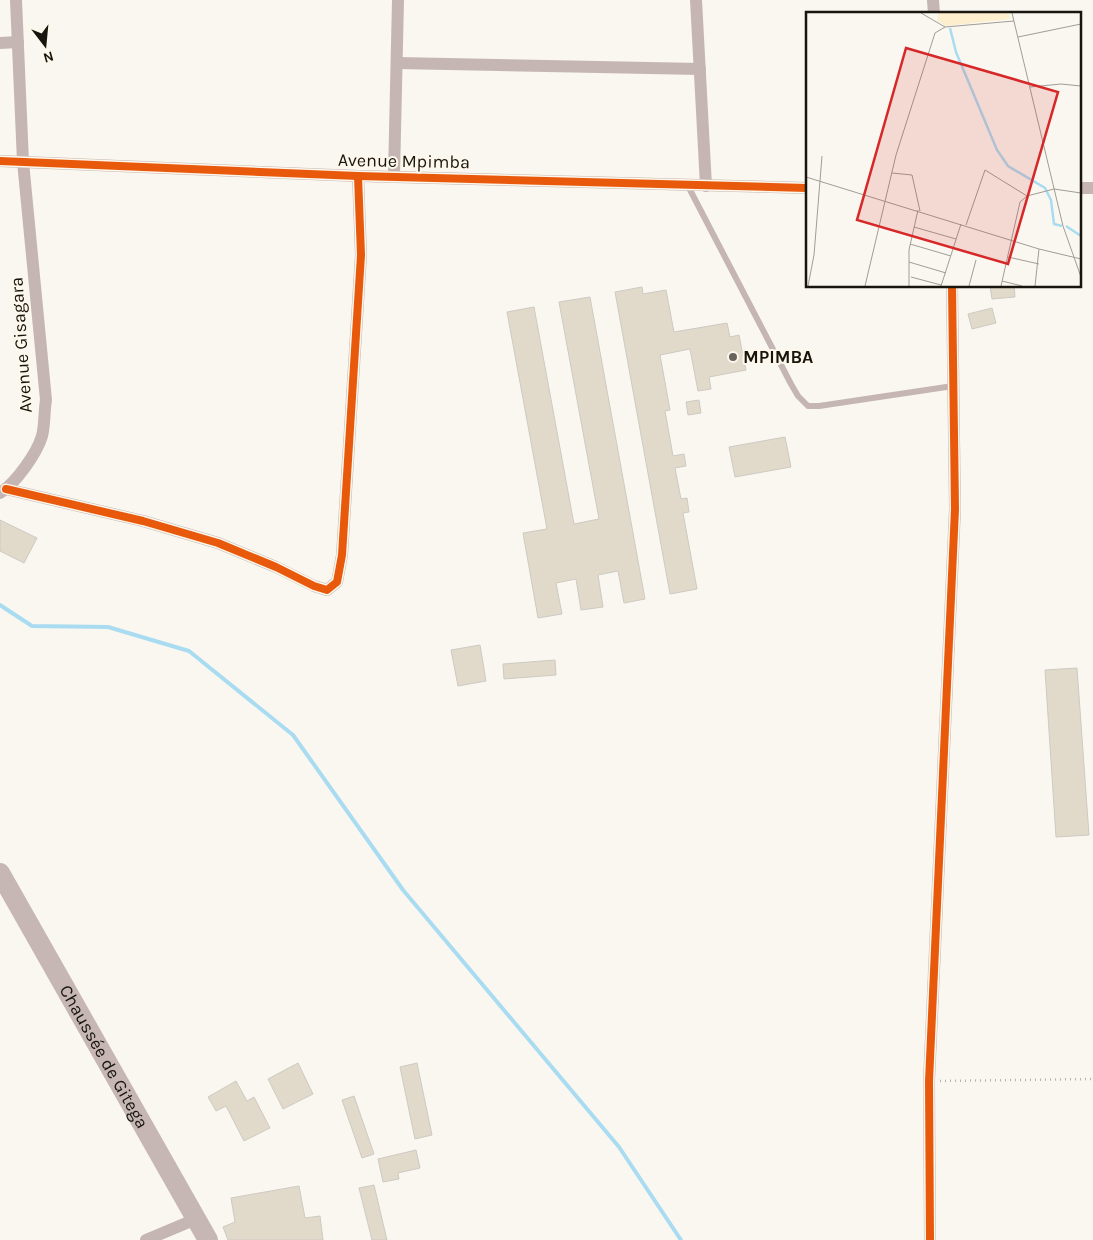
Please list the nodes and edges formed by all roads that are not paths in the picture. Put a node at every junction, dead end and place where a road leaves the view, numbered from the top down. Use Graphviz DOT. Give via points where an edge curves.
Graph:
graph roads {
  1 [pos="16,0"];
  2 [pos="398,0"];
  3 [pos="696,0"];
  4 [pos="18,42"];
  5 [pos="0,43"];
  6 [pos="397,63"];
  7 [pos="700,69"];
  8 [pos="0,162"];
  9 [pos="23,162"];
  10 [pos="358,176"];
  11 [pos="394,176"];
  12 [pos="688,186"];
  13 [pos="706,186"];
  14 [pos="806,188"];
  15 [pos="1080,188"];
  16 [pos="1093,188"];
  17 [pos="952,288"];
  18 [pos="952,386"];
  19 [pos="3,491"];
  20 [pos="0,873"];
  21 [pos="196,1219"];
  22 [pos="146,1240"];
  23 [pos="208,1240"];
  24 [pos="930,1240"];
  1 -- 4 [label="street, Avenue Gisagara"];
  2 -- 6 [label="street"];
  3 -- 7 [label="street"];
  4 -- 5 [label="street"];
  4 -- 9 [label="street, Avenue Gisagara"];
  6 -- 7 [label="street"];
  6 -- 11 [label="street"];
  7 -- 13 [label="street"];
  8 -- 9 [label="street, Avenue Mpimba"];
  9 -- 10 [label="street, Avenue Mpimba"];
  9 -- 19 [label="street, Avenue Gisagara" via="46,400 42,436 30,461"];
  10 -- 11 [label="street, Avenue Mpimba"];
  10 -- 19 [label="street" via="361,255 342,555 337,582 327,590 218,544 143,521"];
  11 -- 12 [label="street, Avenue Mpimba"];
  12 -- 13 [label="street, Avenue Mpimba"];
  12 -- 18 [label="lane" via="791,384 808,406"];
  13 -- 14 [label="street, Avenue Mpimba"];
  15 -- 16 [label="street"];
  17 -- 18 [label="street"];
  18 -- 24 [label="street" via="955,509 929,1081"];
  20 -- 21 [label="main road, Chaussée de Gitega"];
  21 -- 22 [label="street"];
  21 -- 23 [label="main road, Chaussée de Gitega"];
}
